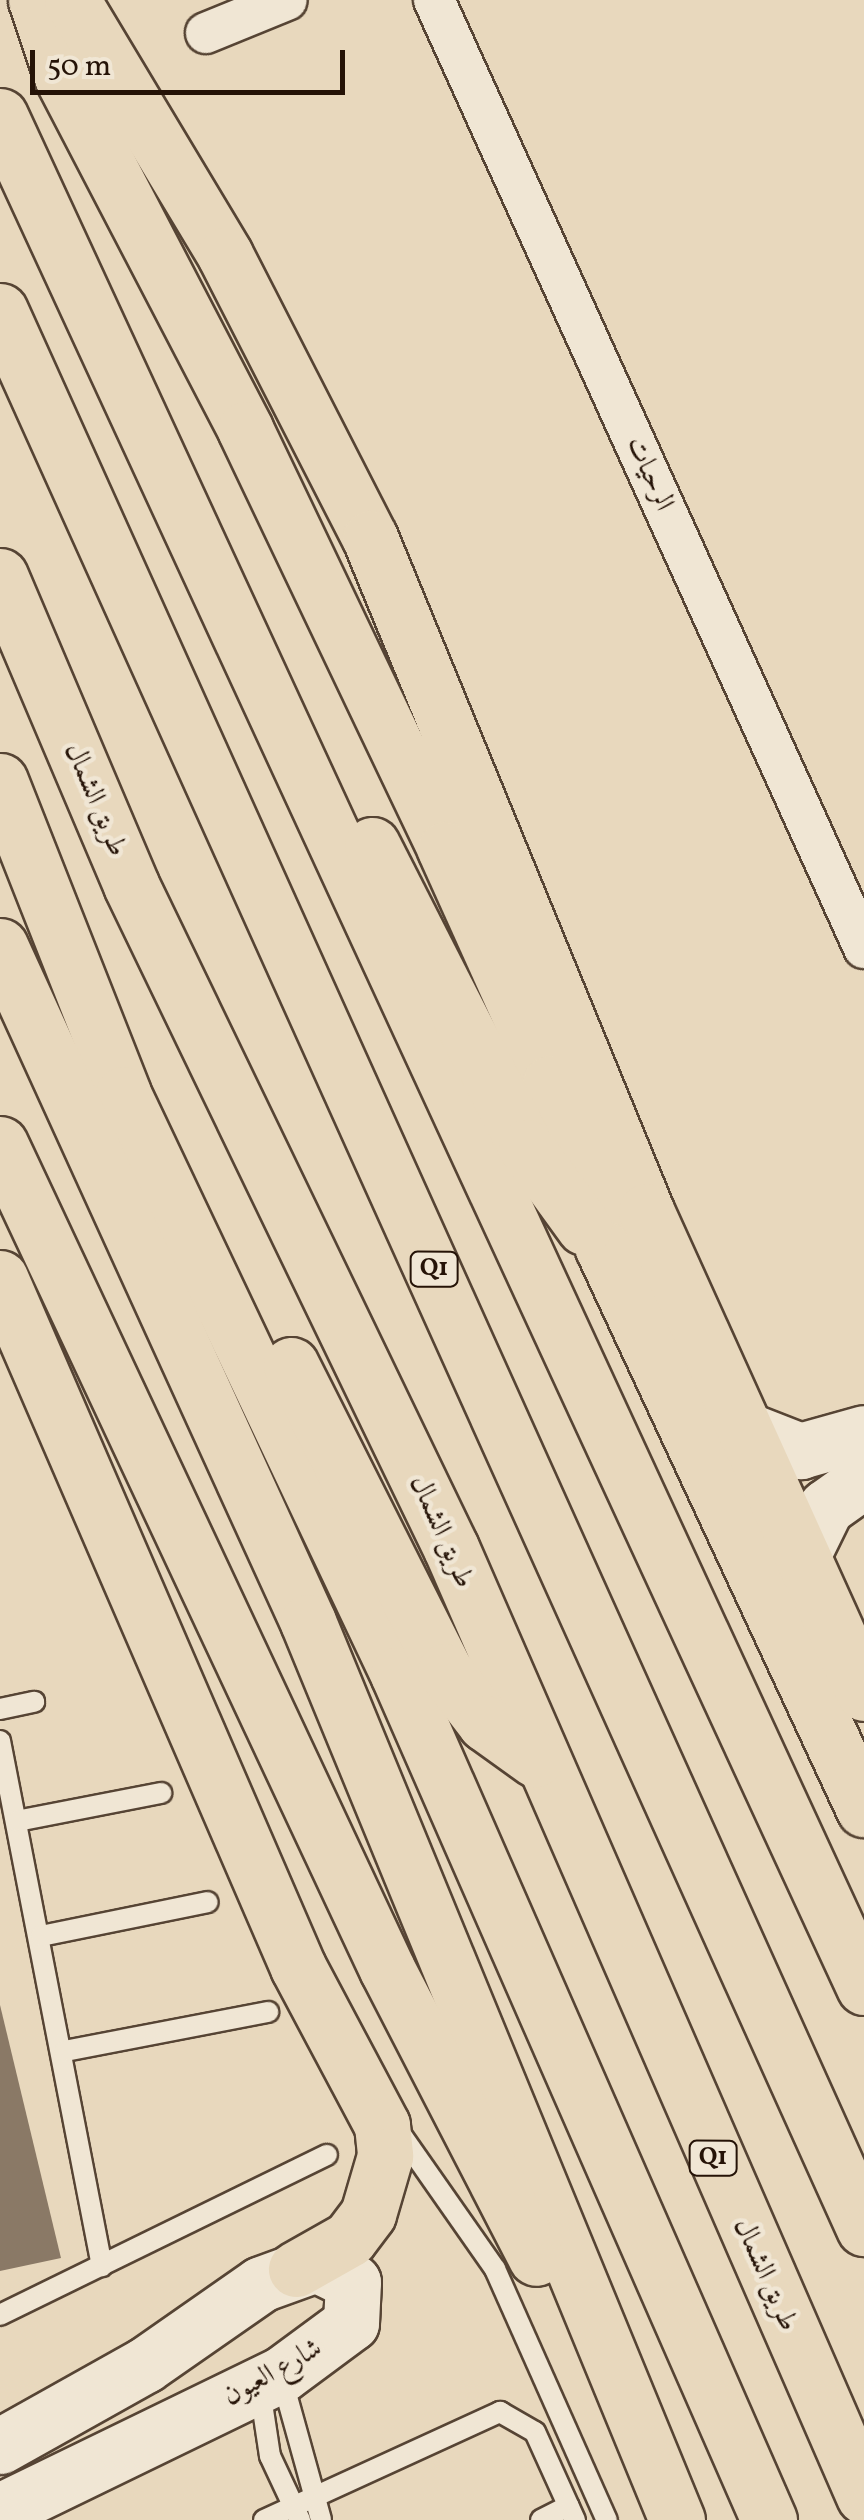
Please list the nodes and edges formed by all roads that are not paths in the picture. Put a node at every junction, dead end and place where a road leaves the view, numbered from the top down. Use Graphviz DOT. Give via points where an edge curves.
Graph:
graph roads {
  1 [pos="36,0"];
  2 [pos="72,0"];
  3 [pos="287,0"];
  4 [pos="434,0"];
  5 [pos="206,33"];
  6 [pos="0,116"];
  7 [pos="0,311"];
  8 [pos="0,576"];
  9 [pos="222,604"];
  10 [pos="0,781"];
  11 [pos="0,946"];
  12 [pos="864,948"];
  13 [pos="80,977"];
  14 [pos="0,1144"];
  15 [pos="603,1248"];
  16 [pos="0,1278"];
  17 [pos="738,1427"];
  18 [pos="864,1433"];
  19 [pos="864,1480"];
  20 [pos="800,1560"];
  21 [pos="308,1622"];
  22 [pos="864,1693"];
  23 [pos="34,1702"];
  24 [pos="0,1709"];
  25 [pos="0,1741"];
  26 [pos="538,1761"];
  27 [pos="160,1793"];
  28 [pos="864,1808"];
  29 [pos="16,1821"];
  30 [pos="208,1902"];
  31 [pos="510,1934"];
  32 [pos="40,1936"];
  33 [pos="864,1987"];
  34 [pos="268,2012"];
  35 [pos="64,2051"];
  36 [pos="372,2096"];
  37 [pos="327,2154"];
  38 [pos="864,2228"];
  39 [pos="102,2266"];
  40 [pos="296,2269"];
  41 [pos="0,2315"];
  42 [pos="271,2378"];
  43 [pos="0,2446"];
  44 [pos="314,2494"];
  45 [pos="864,2496"];
  46 [pos="0,2511"];
  47 [pos="296,2513"];
  48 [pos="572,2513"];
  49 [pos="264,2520"];
  50 [pos="321,2520"];
  51 [pos="541,2520"];
  52 [pos="607,2520"];
  53 [pos="674,2520"];
  54 [pos="769,2520"];
  1 -- 15 [label="highway" via="62,77 244,428 446,849 550,1083"];
  2 -- 17 [label="highway" via="225,256 370,538"];
  3 -- 5 [label="street"];
  4 -- 12 [label="street, الرحيات"];
  6 -- 9 [label="highway"];
  7 -- 38 [label="highway, Q1"];
  8 -- 26 [label="highway, طريق الشمال / Q1" via="132,885 450,1548"];
  9 -- 15 [label="highway" via="283,670 526,1147"];
  9 -- 33 [label="highway"];
  10 -- 13 [label="highway"];
  11 -- 21 [label="highway"];
  13 -- 26 [label="highway" via="130,1049 446,1672 485,1723"];
  13 -- 31 [label="highway" via="123,1094"];
  14 -- 53 [label="highway" via="387,1969"];
  15 -- 28 [label="highway"];
  16 -- 36 [label="highway" via="298,1967"];
  17 -- 18 [label="main road" via="800,1451"];
  17 -- 20 [label="highway"];
  19 -- 20 [label="main road" via="826,1507"];
  20 -- 22 [label="highway"];
  21 -- 31 [label="highway" via="372,1701"];
  21 -- 53 [label="highway"];
  23 -- 24 [label="lane"];
  25 -- 29 [label="lane"];
  26 -- 45 [label="highway, طريق الشمال / Q1"];
  27 -- 29 [label="lane"];
  29 -- 32 [label="lane"];
  30 -- 32 [label="lane"];
  31 -- 54 [label="highway"];
  32 -- 35 [label="lane"];
  34 -- 35 [label="lane"];
  35 -- 39 [label="lane"];
  36 -- 40 [label="highway" via="386,2156 368,2214 350,2239"];
  36 -- 52 [label="lane" via="495,2269"];
  37 -- 39 [label="lane"];
  39 -- 41 [label="lane"];
  40 -- 42 [label="main road, شارع العيون" via="344,2271 357,2310"];
  40 -- 43 [label="main road"];
  42 -- 44 [label="lane"];
  42 -- 46 [label="main road, شارع العيون"];
  42 -- 47 [label="lane" via="262,2425"];
  44 -- 47 [label="lane"];
  44 -- 48 [label="lane" via="500,2412 534,2432"];
  44 -- 50 [label="lane"];
  47 -- 49 [label="lane"];
  48 -- 51 [label="lane"];
}
